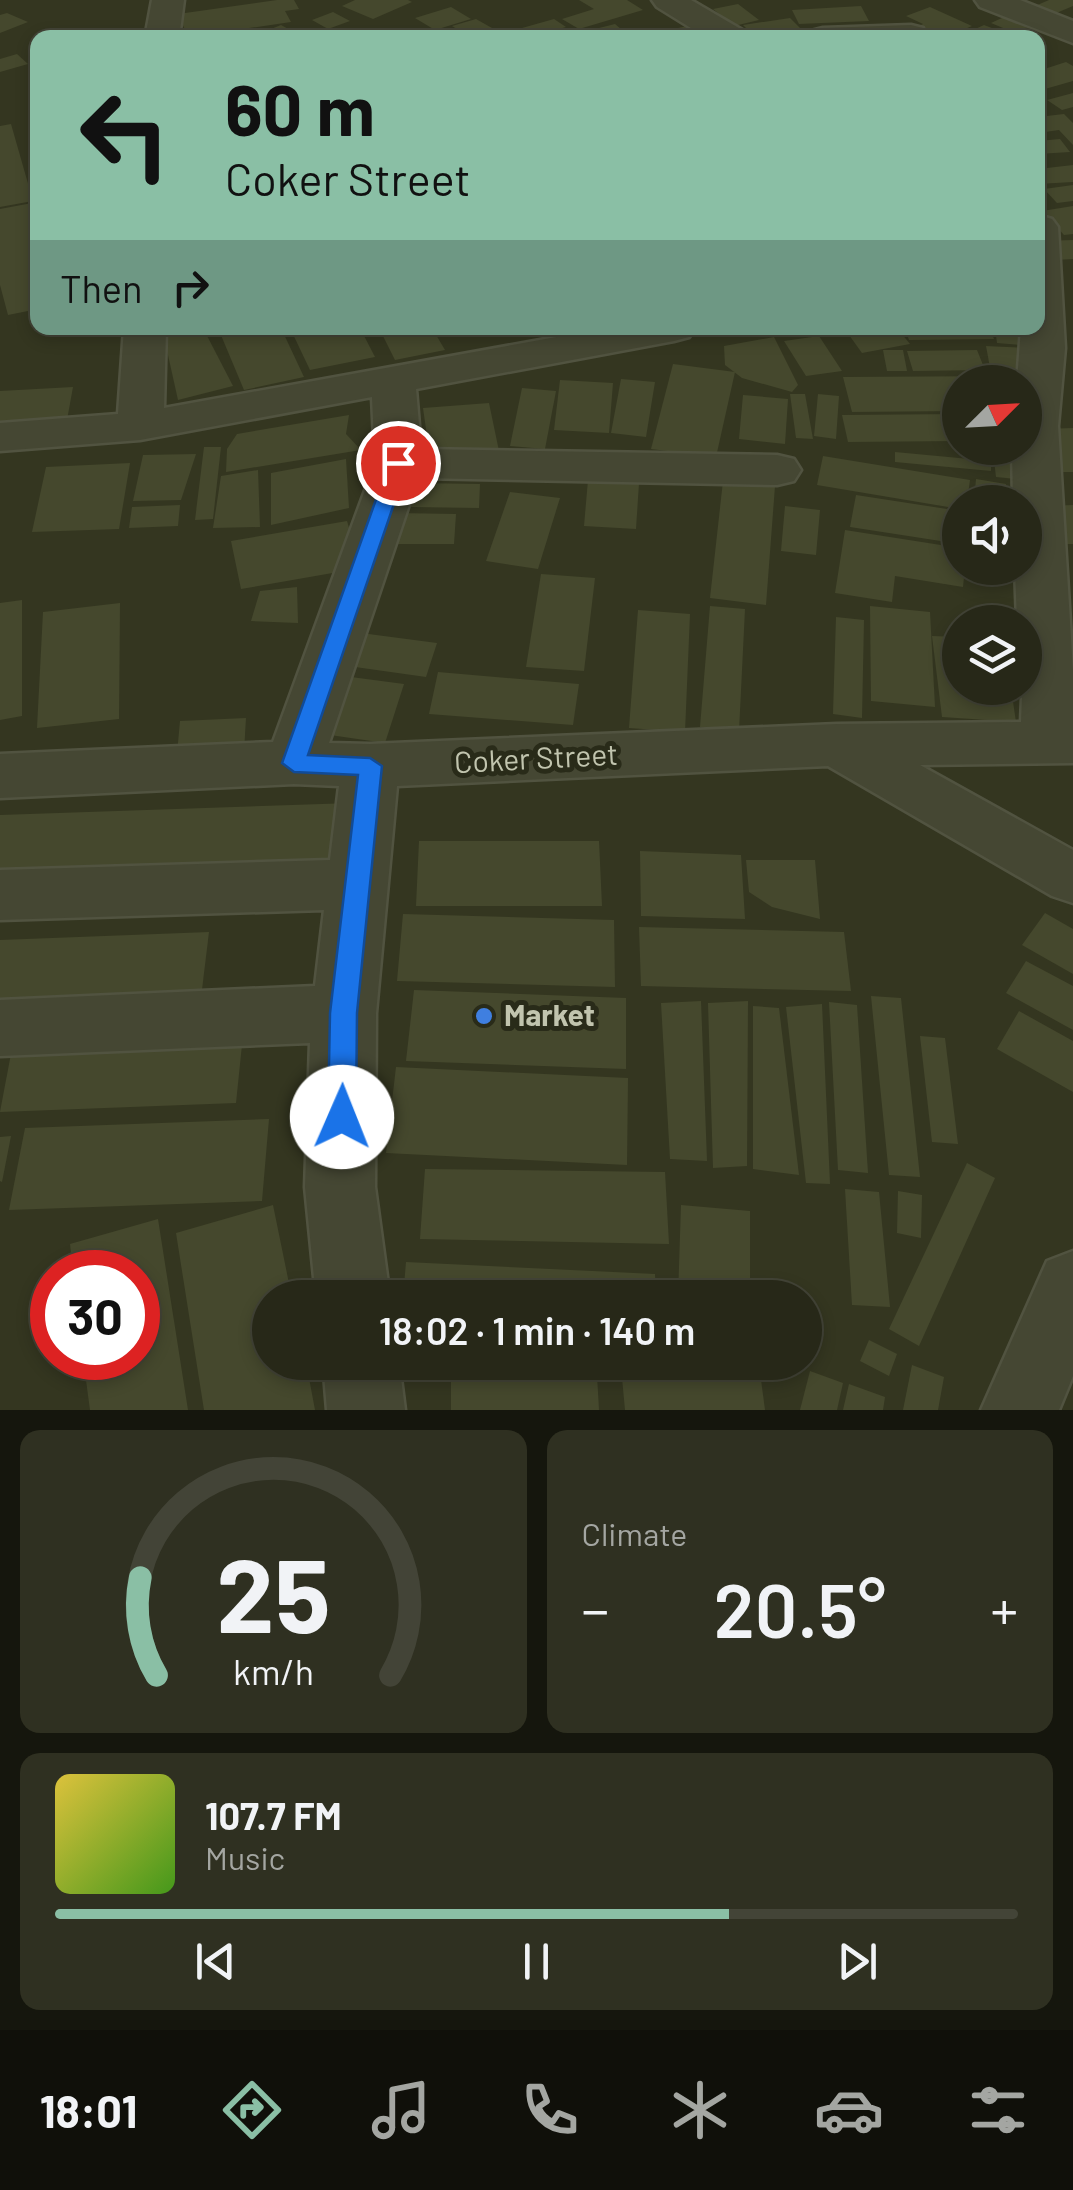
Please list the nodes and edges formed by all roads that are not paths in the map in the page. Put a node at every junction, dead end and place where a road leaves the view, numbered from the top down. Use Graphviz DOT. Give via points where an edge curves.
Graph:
graph roads {
  1 [pos="168,0"];
  2 [pos="668,0"];
  3 [pos="900,0"];
  4 [pos="991,0"];
  5 [pos="163,30"];
  6 [pos="719,30"];
  7 [pos="910,30"];
  8 [pos="1073,33"];
  9 [pos="1073,272"];
  10 [pos="1045,276"];
  11 [pos="145,335"];
  12 [pos="638,335"];
  13 [pos="1042,335"];
  14 [pos="394,382"];
  15 [pos="140,426"];
  16 [pos="0,436"];
  17 [pos="398,463"];
  18 [pos="777,470"];
  19 [pos="1054,488"];
  20 [pos="1061,743"];
  21 [pos="837,746"];
  22 [pos="294,763"];
  23 [pos="370,766"];
  24 [pos="0,776"];
  25 [pos="1073,879"];
  26 [pos="359,884"];
  27 [pos="0,896"];
  28 [pos="344,1013"];
  29 [pos="0,1028"];
  30 [pos="351,1280"];
  31 [pos="1073,1287"];
  32 [pos="363,1380"];
  33 [pos="366,1410"];
  34 [pos="1020,1410"];
  1 -- 5 [label="street"];
  2 -- 6 [label="street"];
  3 -- 7 [label="street"];
  4 -- 8 [label="street"];
  9 -- 10 [label="street"];
  11 -- 15 [label="street"];
  12 -- 14 [label="street"];
  13 -- 19 [label="street" via="1035,426"];
  14 -- 15 [label="street"];
  14 -- 17 [label="street"];
  15 -- 16 [label="street"];
  17 -- 18 [label="street"];
  17 -- 22 [label="street"];
  19 -- 20 [label="street"];
  20 -- 21 [label="street, Coker Street"];
  21 -- 23 [label="street, Coker Street"];
  21 -- 25 [label="street"];
  22 -- 23 [label="street, Coker Street"];
  22 -- 24 [label="street, Coker Street"];
  23 -- 26 [label="street"];
  26 -- 27 [label="street"];
  26 -- 28 [label="street"];
  28 -- 29 [label="street"];
  28 -- 30 [label="street" via="340,1187"];
  31 -- 34 [label="street"];
  32 -- 33 [label="street"];
}
